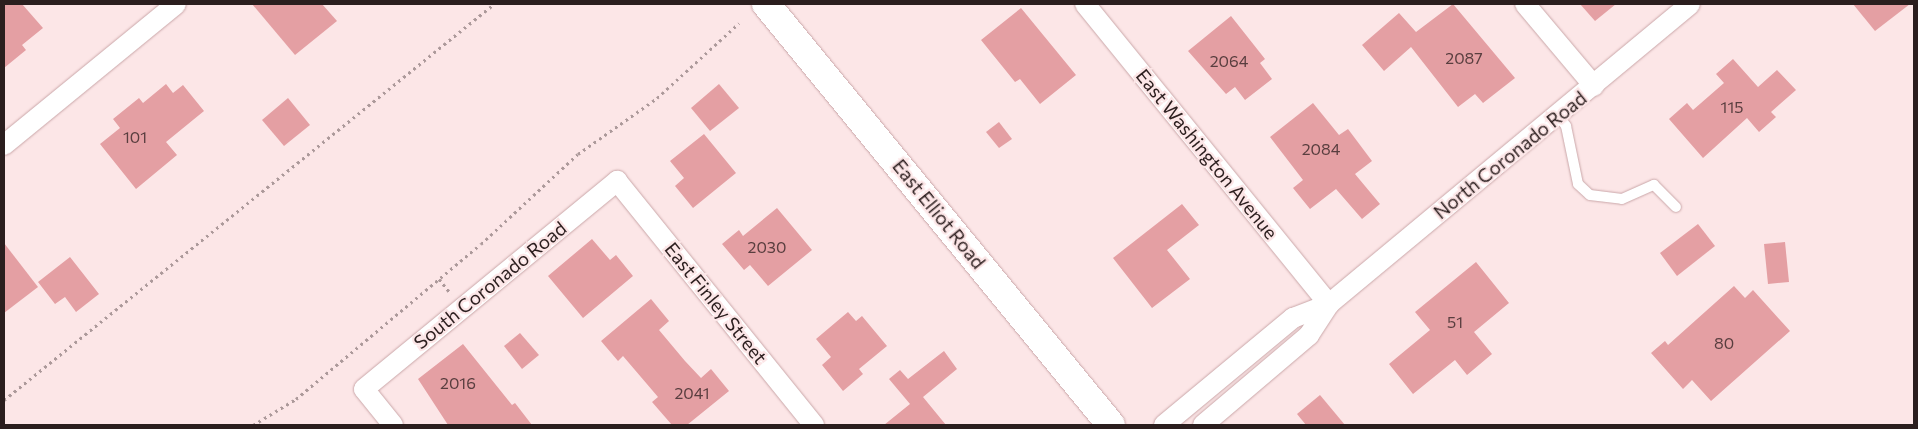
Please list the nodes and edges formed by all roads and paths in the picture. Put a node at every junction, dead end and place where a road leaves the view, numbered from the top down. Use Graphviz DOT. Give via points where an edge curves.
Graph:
graph roads {
  1 [pos="176,4"];
  2 [pos="494,4"];
  3 [pos="766,4"];
  4 [pos="1085,4"];
  5 [pos="1525,4"];
  6 [pos="1690,4"];
  7 [pos="739,23"];
  8 [pos="1594,86"];
  9 [pos="1558,115"];
  10 [pos="4,145"];
  11 [pos="617,181"];
  12 [pos="1676,207"];
  13 [pos="1329,304"];
  14 [pos="4,400"];
  15 [pos="253,425"];
  16 [pos="394,425"];
  17 [pos="814,425"];
  18 [pos="1111,425"];
  19 [pos="1164,425"];
  20 [pos="1202,425"];
  1 -- 10 [label="street"];
  2 -- 14 [label="path"];
  3 -- 18 [label="main road, East Elliot Road"];
  4 -- 13 [label="street, East Washington Avenue"];
  5 -- 8 [label="street"];
  6 -- 8 [label="street, North Coronado Road"];
  7 -- 15 [label="path" via="658,98 578,154 481,244 296,399"];
  8 -- 9 [label="street, North Coronado Road"];
  9 -- 12 [label="lane" via="1566,126 1578,184 1590,195 1622,199 1654,185"];
  9 -- 13 [label="street, North Coronado Road"];
  11 -- 16 [label="street, South Coronado Road" via="364,389"];
  11 -- 17 [label="street, East Finley Street"];
  13 -- 19 [label="street, North Coronado Road" via="1294,318"];
  13 -- 20 [label="street, North Coronado Road" via="1309,336"];
}
